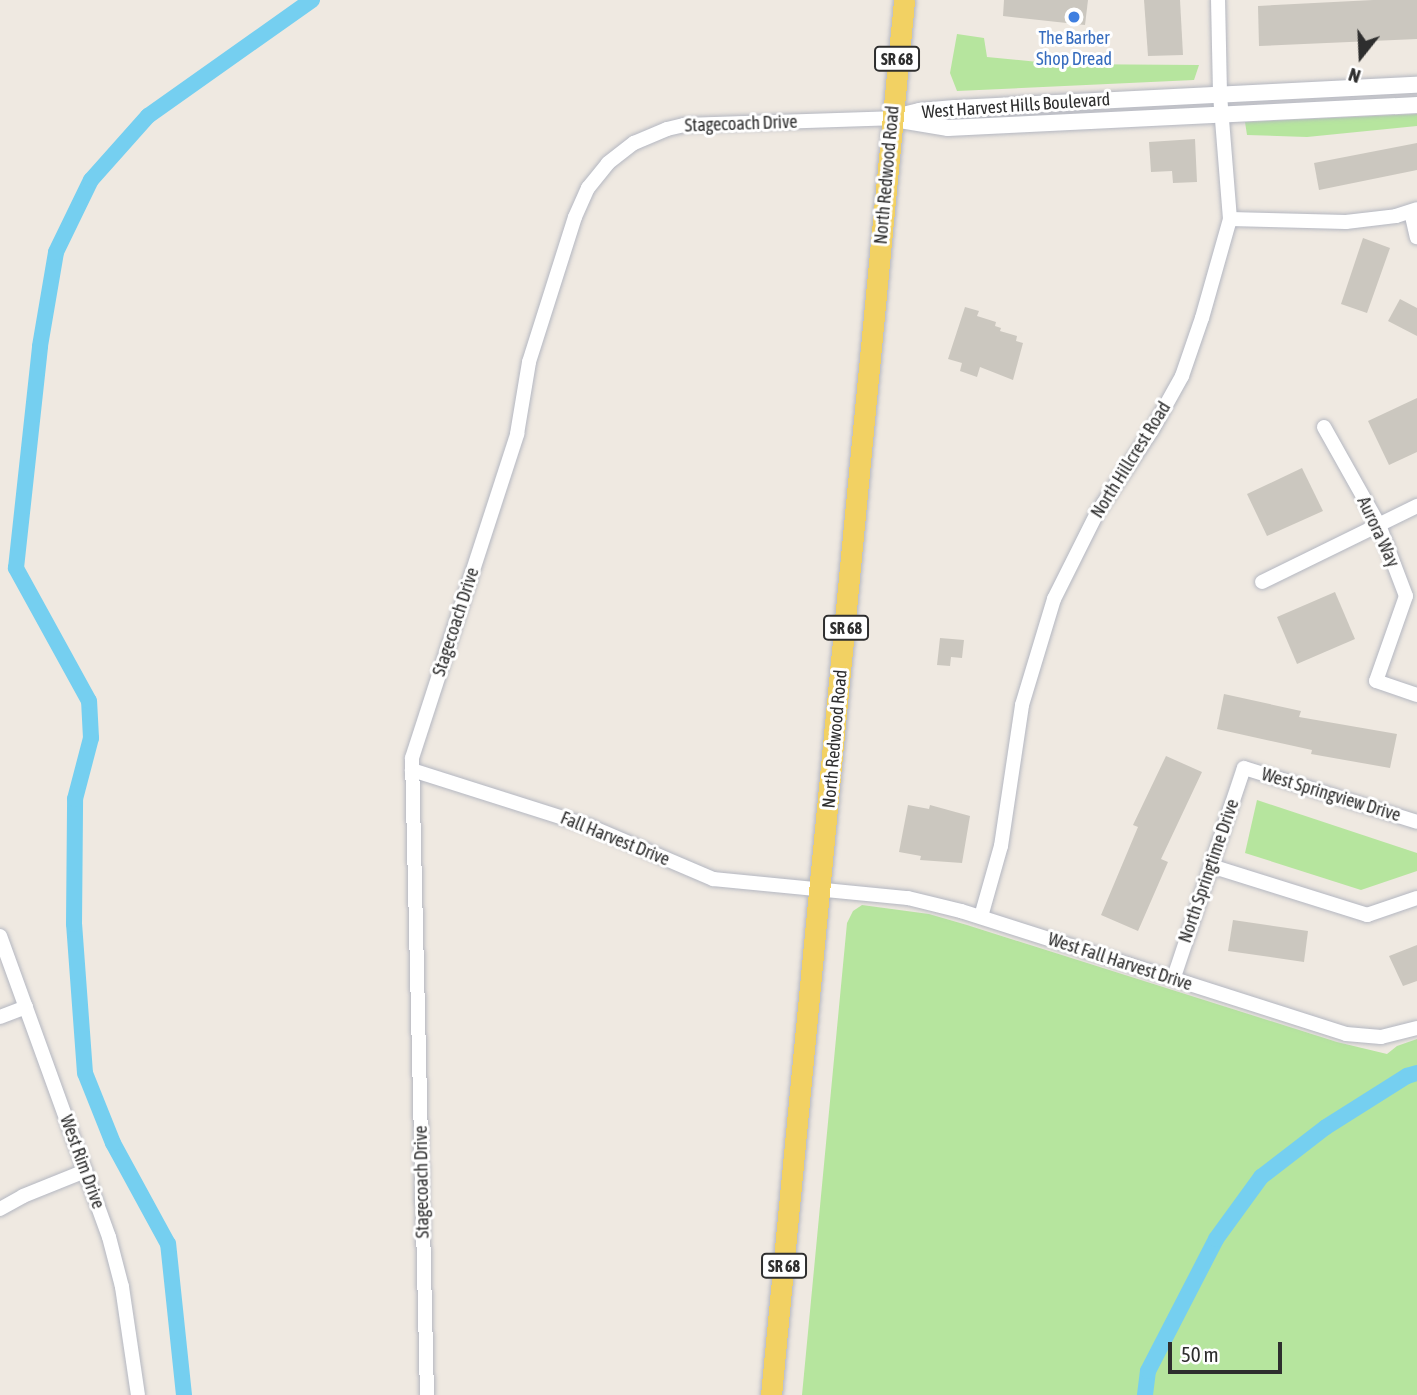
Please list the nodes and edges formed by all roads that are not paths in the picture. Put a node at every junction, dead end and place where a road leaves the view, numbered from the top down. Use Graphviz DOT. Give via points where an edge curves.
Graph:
graph roads {
  1 [pos="904,0"];
  2 [pos="1218,0"];
  3 [pos="1417,85"];
  4 [pos="1220,94"];
  5 [pos="1417,105"];
  6 [pos="1221,114"];
  7 [pos="891,118"];
  8 [pos="1414,211"];
  9 [pos="1230,219"];
  10 [pos="1417,237"];
  11 [pos="1324,427"];
  12 [pos="1417,506"];
  13 [pos="1378,525"];
  14 [pos="1262,582"];
  15 [pos="1417,695"];
  16 [pos="1244,768"];
  17 [pos="412,770"];
  18 [pos="1417,822"];
  19 [pos="1211,866"];
  20 [pos="821,889"];
  21 [pos="1417,898"];
  22 [pos="982,913"];
  23 [pos="0,936"];
  24 [pos="1175,974"];
  25 [pos="26,1007"];
  26 [pos="0,1017"];
  27 [pos="1417,1028"];
  28 [pos="85,1171"];
  29 [pos="0,1209"];
  30 [pos="138,1395"];
  31 [pos="427,1395"];
  32 [pos="771,1395"];
  1 -- 7 [label="main road, North Redwood Road / SR 68"];
  2 -- 4 [label="street, North Hillcrest Road"];
  3 -- 4 [label="street, West Harvest Hills Boulevard"];
  4 -- 6 [label="street, North Hillcrest Road"];
  4 -- 7 [label="street, West Harvest Hills Boulevard" via="934,109"];
  5 -- 6 [label="street, West Harvest Hills Boulevard"];
  6 -- 7 [label="street, West Harvest Hills Boulevard" via="948,128"];
  6 -- 9 [label="street, North Hillcrest Road"];
  7 -- 17 [label="street, Stagecoach Drive" via="684,125 634,143 597,175 575,217 529,362 517,434"];
  7 -- 20 [label="main road, North Redwood Road / SR 68"];
  8 -- 9 [label="street" via="1346,222"];
  8 -- 10 [label="street"];
  9 -- 22 [label="street, North Hillcrest Road" via="1182,376 1097,513 1054,599 1022,705 1001,846"];
  11 -- 13 [label="street, Aurora Way"];
  12 -- 13 [label="street"];
  13 -- 14 [label="street"];
  13 -- 15 [label="street, Aurora Way" via="1406,596 1376,681"];
  16 -- 18 [label="street, West Springview Drive"];
  16 -- 19 [label="street, North Springtime Drive"];
  17 -- 20 [label="street, Fall Harvest Drive" via="589,826 701,875"];
  17 -- 31 [label="street, Stagecoach Drive"];
  19 -- 21 [label="street" via="1367,915"];
  19 -- 24 [label="street, North Springtime Drive"];
  20 -- 27 [label="street, West Fall Harvest Drive" via="885,894 948,907 1346,1034 1381,1037"];
  20 -- 32 [label="main road, North Redwood Road / SR 68"];
  23 -- 25 [label="street, West Rim Drive"];
  25 -- 26 [label="street"];
  25 -- 28 [label="street, West Rim Drive"];
  28 -- 29 [label="street"];
  28 -- 30 [label="street, West Rim Drive" via="117,1264"];
}
